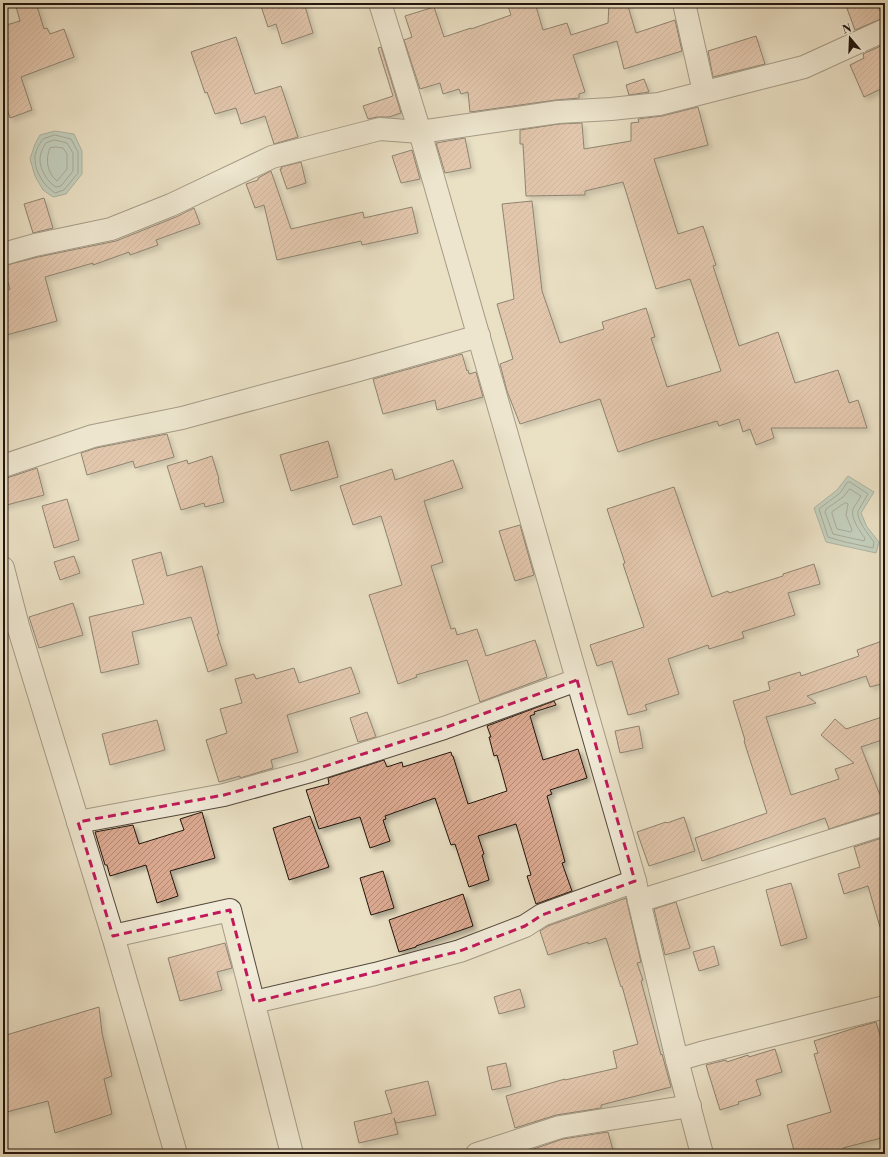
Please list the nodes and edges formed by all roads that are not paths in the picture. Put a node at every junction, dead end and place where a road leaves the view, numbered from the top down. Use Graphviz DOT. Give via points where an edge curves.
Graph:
graph roads {
  1 [pos="380,3"];
  2 [pos="684,3"];
  3 [pos="885,30"];
  4 [pos="704,92"];
  5 [pos="420,132"];
  6 [pos="3,254"];
  7 [pos="479,336"];
  8 [pos="3,466"];
  9 [pos="3,568"];
  10 [pos="577,680"];
  11 [pos="78,822"];
  12 [pos="885,824"];
  13 [pos="637,891"];
  14 [pos="113,936"];
  15 [pos="254,1002"];
  16 [pos="885,1007"];
  17 [pos="677,1060"];
  18 [pos="690,1106"];
  19 [pos="176,1154"];
  20 [pos="292,1154"];
  21 [pos="477,1154"];
  22 [pos="702,1154"];
  1 -- 5 [label="street"];
  2 -- 4 [label="street"];
  3 -- 4 [label="street" via="804,67"];
  4 -- 5 [label="street" via="659,104 558,112"];
  5 -- 6 [label="street" via="380,129 272,157 171,205 112,229"];
  5 -- 7 [label="street"];
  7 -- 8 [label="street" via="182,418 93,436"];
  7 -- 10 [label="street"];
  9 -- 11 [label="street" via="18,626"];
  10 -- 11 [label="street" via="444,728 284,778 224,795"];
  10 -- 13 [label="street"];
  11 -- 14 [label="street"];
  12 -- 13 [label="street"];
  13 -- 15 [label="street" via="542,915 525,926 460,951"];
  13 -- 17 [label="street"];
  14 -- 15 [label="street" via="230,910"];
  14 -- 19 [label="street"];
  15 -- 20 [label="street"];
  16 -- 17 [label="street"];
  17 -- 18 [label="street"];
  18 -- 21 [label="street" via="560,1127"];
  18 -- 22 [label="street"];
}
